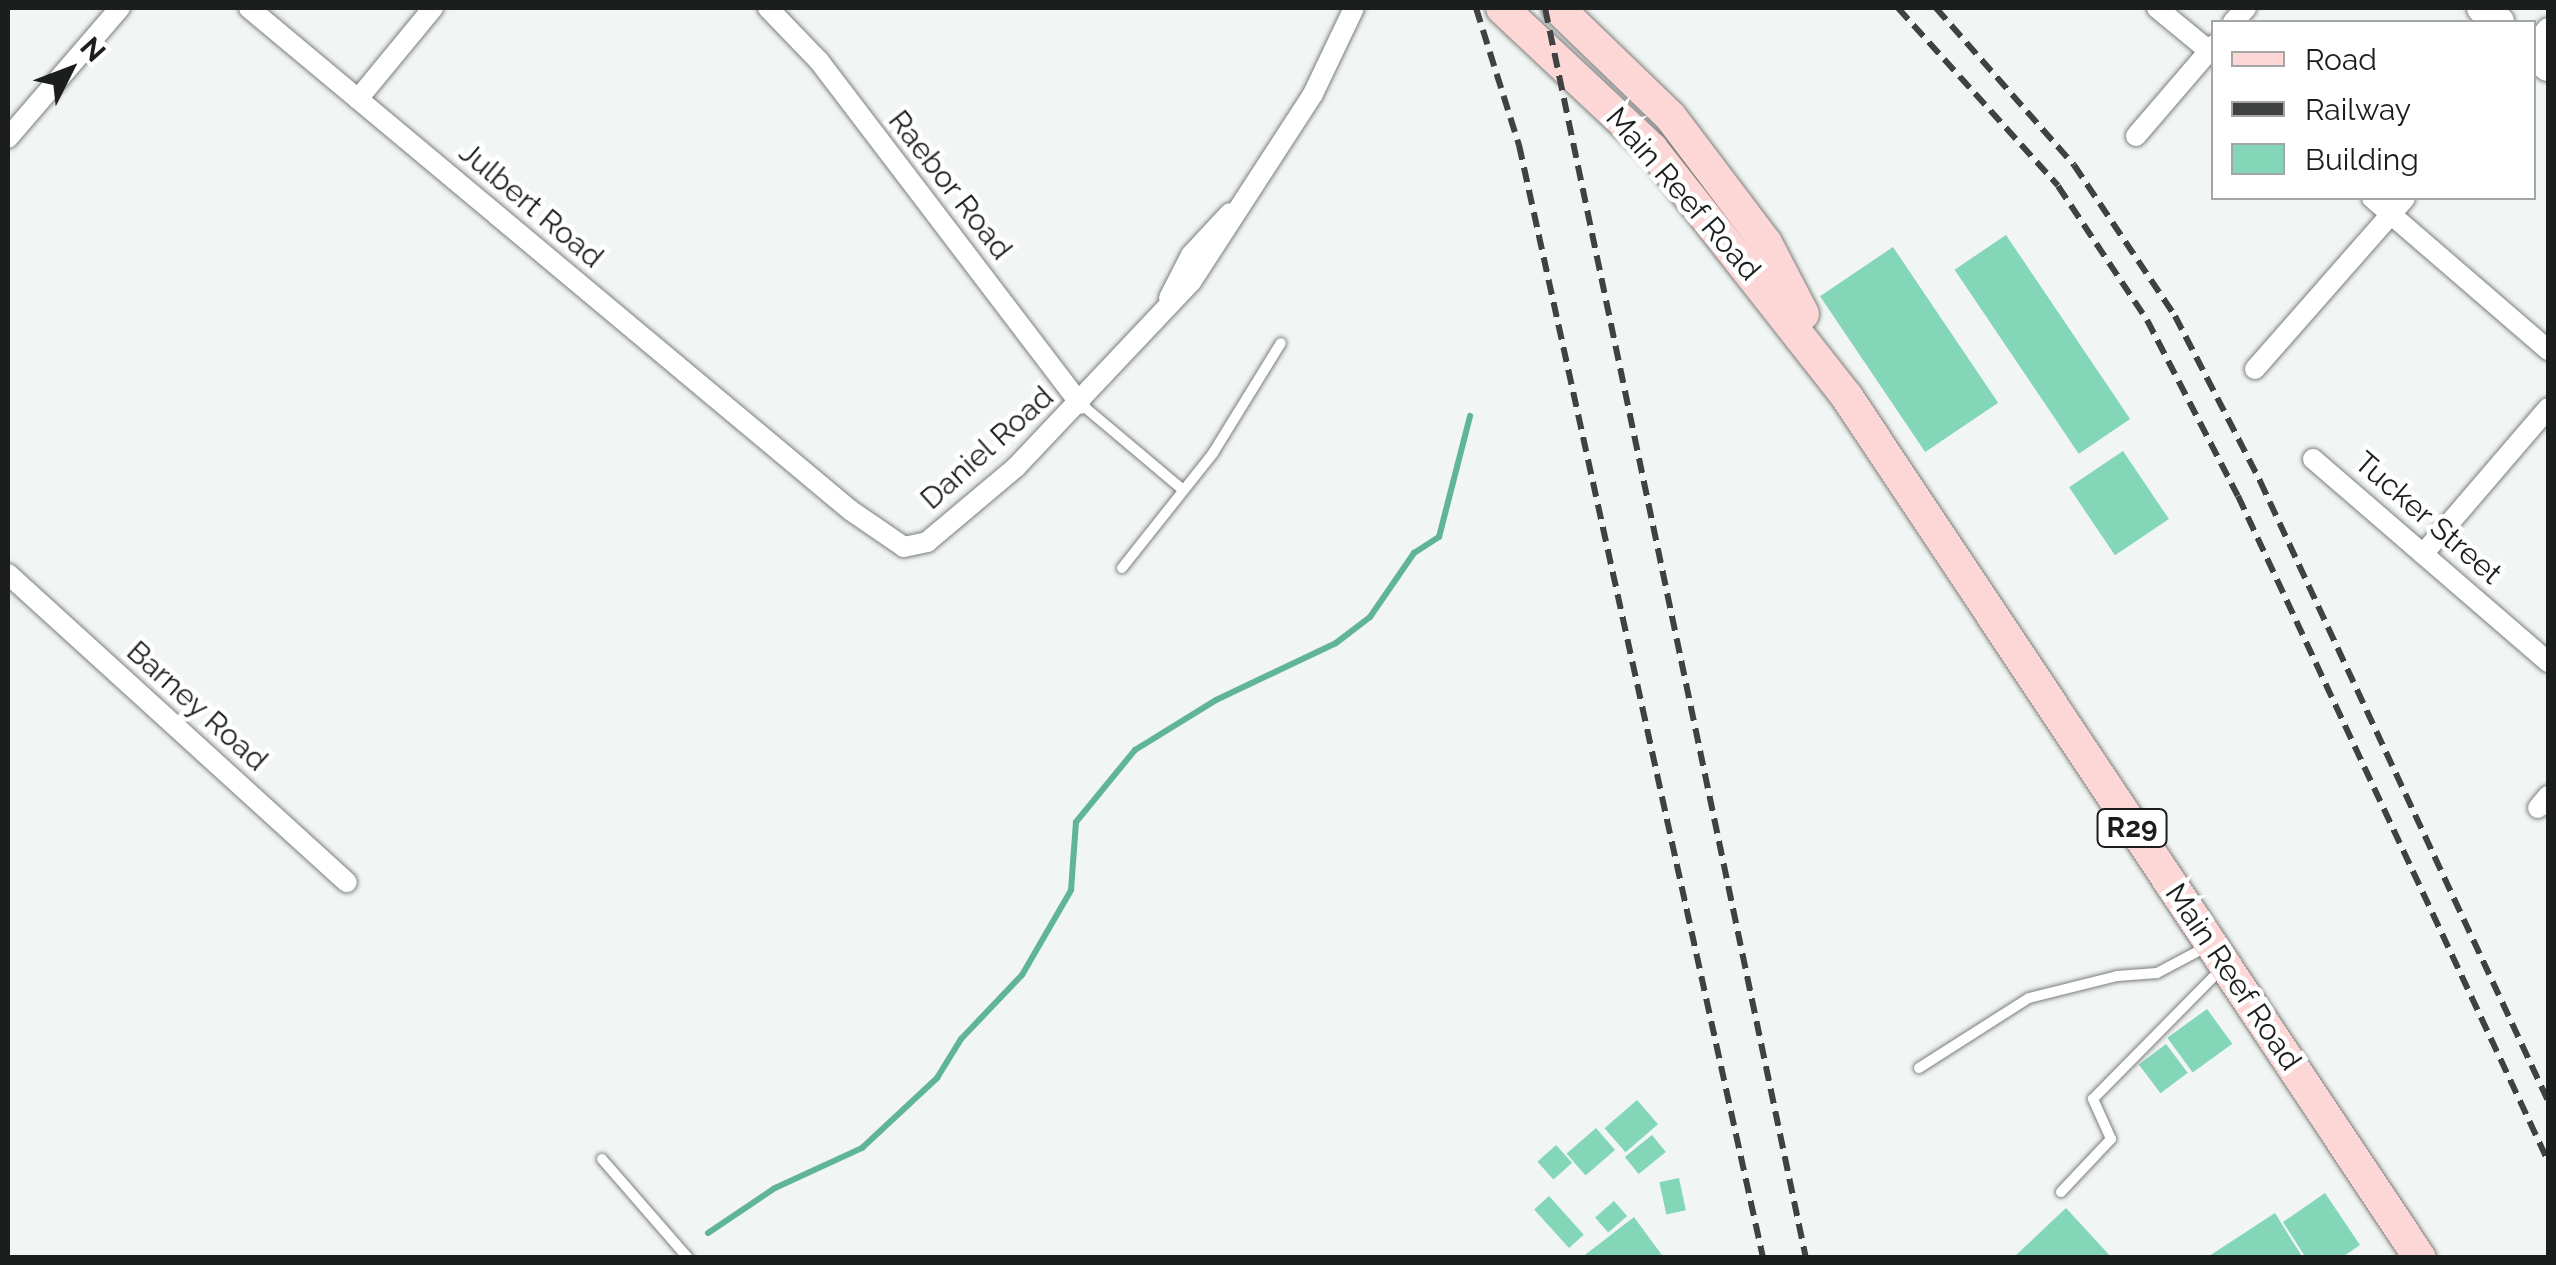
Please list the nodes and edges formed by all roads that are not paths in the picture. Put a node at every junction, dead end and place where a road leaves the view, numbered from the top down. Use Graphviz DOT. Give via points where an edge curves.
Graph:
graph roads {
  1 [pos="120,8"];
  2 [pos="249,8"];
  3 [pos="432,8"];
  4 [pos="768,8"];
  5 [pos="1354,8"];
  6 [pos="1502,8"];
  7 [pos="1558,8"];
  8 [pos="2157,8"];
  9 [pos="2211,49"];
  10 [pos="2211,51"];
  11 [pos="358,99"];
  12 [pos="2136,136"];
  13 [pos="8,138"];
  14 [pos="2374,200"];
  15 [pos="2403,200"];
  16 [pos="2391,214"];
  17 [pos="1281,343"];
  18 [pos="2548,350"];
  19 [pos="2255,369"];
  20 [pos="1847,397"];
  21 [pos="1080,404"];
  22 [pos="2548,408"];
  23 [pos="775,448"];
  24 [pos="2313,458"];
  25 [pos="1183,490"];
  26 [pos="2422,554"];
  27 [pos="1122,568"];
  28 [pos="8,574"];
  29 [pos="2548,662"];
  30 [pos="346,882"];
  31 [pos="2218,954"];
  32 [pos="1919,1068"];
  33 [pos="602,1159"];
  34 [pos="2061,1192"];
  35 [pos="688,1258"];
  36 [pos="2420,1258"];
  1 -- 13 [label="street"];
  2 -- 11 [label="street, Julbert Road"];
  3 -- 11 [label="street"];
  4 -- 21 [label="street, Raebor Road" via="820,62"];
  5 -- 21 [label="street, Daniel Road" via="1313,94 1191,282"];
  6 -- 20 [label="main road, Main Reef Road / R29" via="1652,150"];
  7 -- 20 [label="main road, Main Reef Road / R29" via="1632,74 1720,178 1766,243"];
  8 -- 9 [label="street"];
  10 -- 12 [label="street"];
  11 -- 23 [label="street, Julbert Road"];
  14 -- 16 [label="street"];
  15 -- 16 [label="street"];
  16 -- 18 [label="street"];
  16 -- 19 [label="street"];
  17 -- 25 [label="lane"];
  20 -- 31 [label="main road, Main Reef Road / R29"];
  21 -- 23 [label="street, Daniel Road" via="986,493 915,546 887,539"];
  21 -- 25 [label="lane"];
  22 -- 26 [label="street"];
  24 -- 26 [label="street, Tucker Street"];
  25 -- 27 [label="lane"];
  26 -- 29 [label="street, Tucker Street"];
  28 -- 30 [label="street, Barney Road"];
  31 -- 32 [label="lane" via="2157,974 2116,976 2028,998"];
  31 -- 34 [label="lane" via="2093,1099 2112,1139"];
  31 -- 36 [label="main road, Main Reef Road / R29"];
  33 -- 35 [label="lane"];
}
